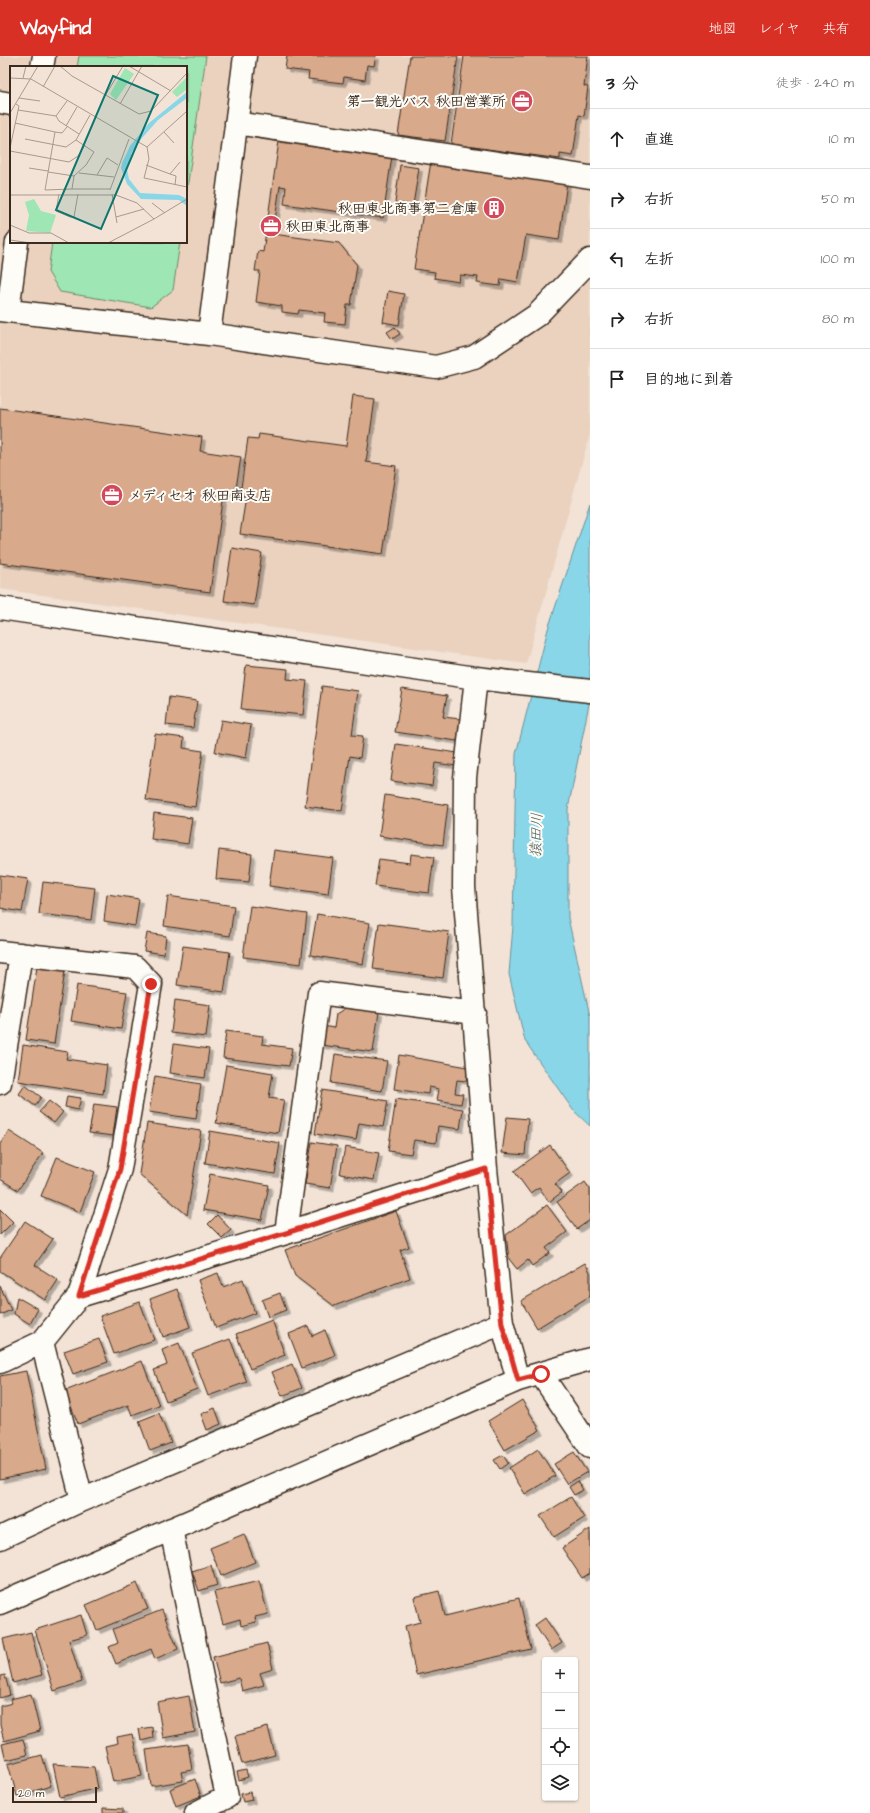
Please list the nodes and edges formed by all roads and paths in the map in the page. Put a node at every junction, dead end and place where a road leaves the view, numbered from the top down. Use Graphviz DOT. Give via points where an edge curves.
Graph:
graph roads {
  1 [pos="44,56"];
  2 [pos="245,56"];
  3 [pos="42,66"];
  4 [pos="0,102"];
  5 [pos="10,104"];
  6 [pos="236,123"];
  7 [pos="590,177"];
  8 [pos="17,243"];
  9 [pos="590,260"];
  10 [pos="4,311"];
  11 [pos="209,334"];
  12 [pos="0,608"];
  13 [pos="476,678"];
  14 [pos="590,691"];
  15 [pos="11,953"];
  16 [pos="474,1013"];
  17 [pos="0,1083"];
  18 [pos="486,1169"];
  19 [pos="286,1233"];
  20 [pos="79,1296"];
  21 [pos="502,1324"];
  22 [pos="42,1342"];
  23 [pos="590,1359"];
  24 [pos="0,1362"];
  25 [pos="541,1374"];
  26 [pos="518,1380"];
  27 [pos="590,1447"];
  28 [pos="82,1500"];
  29 [pos="171,1529"];
  30 [pos="0,1538"];
  31 [pos="0,1603"];
  32 [pos="196,1813"];
  1 -- 3 [label="street"];
  2 -- 6 [label="street"];
  4 -- 5 [label="street"];
  6 -- 7 [label="street"];
  6 -- 11 [label="street"];
  8 -- 10 [label="street"];
  9 -- 11 [label="street" via="536,315 474,357 436,367"];
  10 -- 11 [label="street"];
  12 -- 13 [label="street"];
  13 -- 14 [label="street"];
  13 -- 16 [label="street" via="465,778 464,887"];
  15 -- 17 [label="street"];
  15 -- 20 [label="street" via="136,967 151,984 120,1169"];
  16 -- 18 [label="street"];
  16 -- 19 [label="street" via="319,992"];
  18 -- 19 [label="street"];
  18 -- 21 [label="street"];
  19 -- 20 [label="street"];
  20 -- 22 [label="street"];
  21 -- 26 [label="street"];
  21 -- 28 [label="street"];
  22 -- 24 [label="street"];
  22 -- 28 [label="street"];
  23 -- 25 [label="street"];
  25 -- 26 [label="street"];
  25 -- 27 [label="street"];
  26 -- 29 [label="street"];
  28 -- 30 [label="street"];
  29 -- 31 [label="street"];
  29 -- 32 [label="street" via="227,1798"];
}
